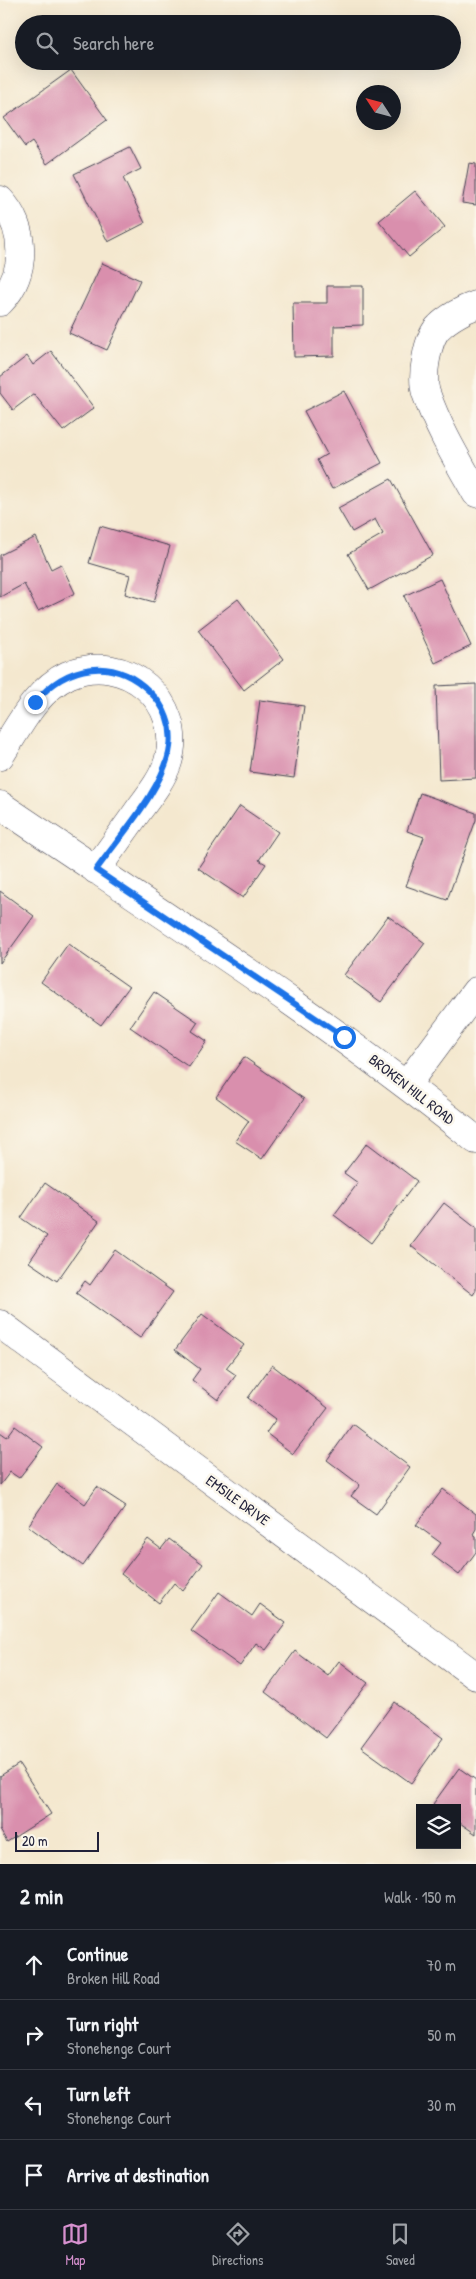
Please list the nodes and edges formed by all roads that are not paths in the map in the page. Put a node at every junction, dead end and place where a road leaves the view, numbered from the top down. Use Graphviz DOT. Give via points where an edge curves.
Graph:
graph roads {
  1 [pos="0,200"];
  2 [pos="0,302"];
  3 [pos="476,305"];
  4 [pos="476,493"];
  5 [pos="0,756"];
  6 [pos="0,805"];
  7 [pos="96,870"];
  8 [pos="476,991"];
  9 [pos="407,1084"];
  10 [pos="476,1140"];
  11 [pos="0,1324"];
  12 [pos="476,1676"];
  1 -- 2 [label="street" via="9,210 21,244 16,278"];
  3 -- 4 [label="street" via="438,328 428,351 424,379 425,392"];
  5 -- 7 [label="street" via="44,692 80,671 111,668 126,673 139,680 158,700 170,728 167,763 154,790"];
  6 -- 7 [label="street, BROKEN HILL ROAD"];
  7 -- 9 [label="street, BROKEN HILL ROAD" via="344,1037"];
  8 -- 9 [label="street"];
  9 -- 10 [label="street, BROKEN HILL ROAD"];
  11 -- 12 [label="street, EMSILE DRIVE"];
}
